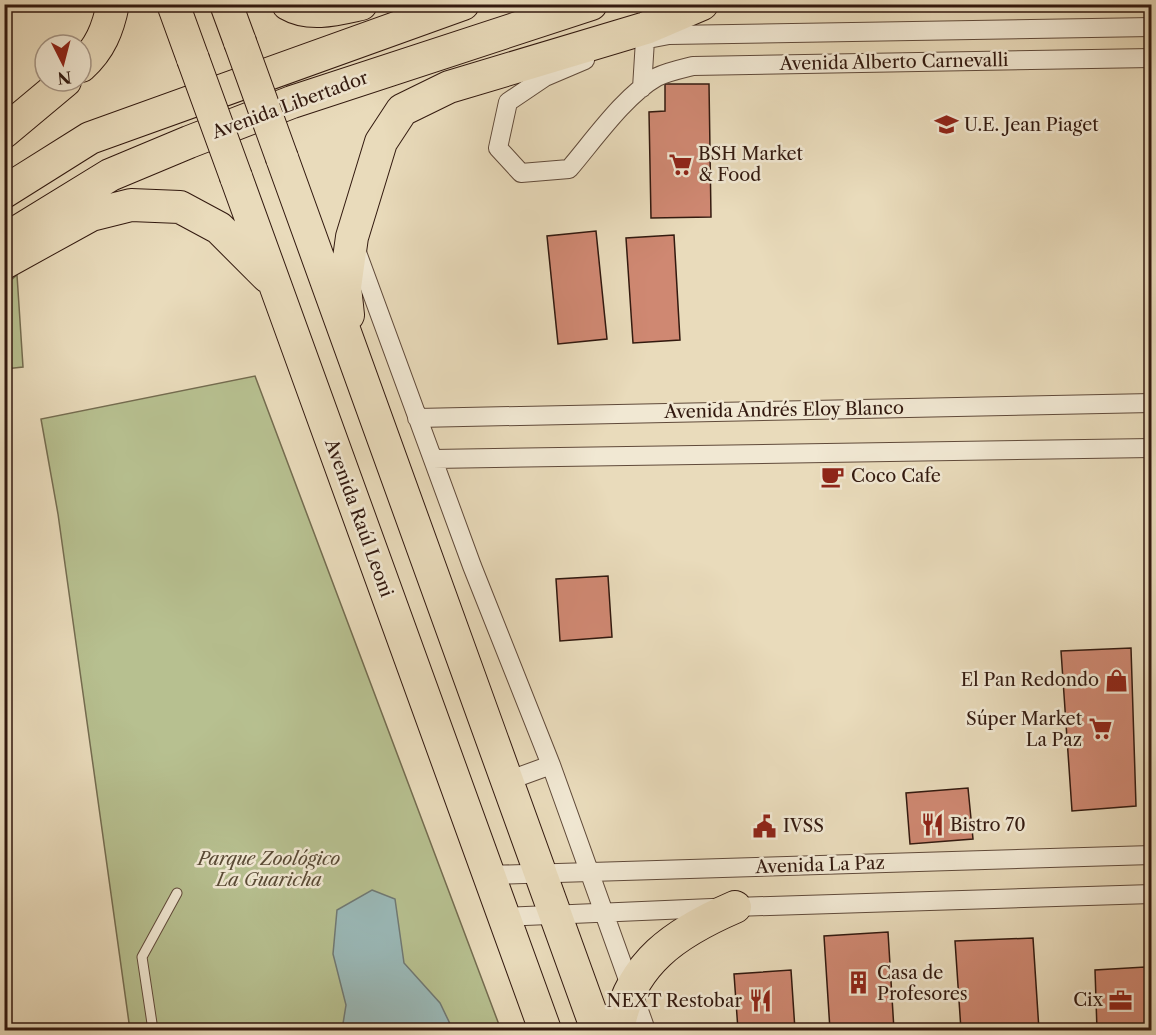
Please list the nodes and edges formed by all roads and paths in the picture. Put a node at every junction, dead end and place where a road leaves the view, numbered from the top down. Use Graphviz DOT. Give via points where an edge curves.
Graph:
graph roads {
  1 [pos="113,4"];
  2 [pos="173,4"];
  3 [pos="226,4"];
  4 [pos="288,4"];
  5 [pos="362,4"];
  6 [pos="463,4"];
  7 [pos="591,4"];
  8 [pos="702,4"];
  9 [pos="1152,27"];
  10 [pos="645,40"];
  11 [pos="93,55"];
  12 [pos="1152,58"];
  13 [pos="642,88"];
  14 [pos="51,93"];
  15 [pos="4,132"];
  16 [pos="4,192"];
  17 [pos="352,237"];
  18 [pos="4,240"];
  19 [pos="4,263"];
  20 [pos="274,283"];
  21 [pos="351,349"];
  22 [pos="1152,403"];
  23 [pos="417,418"];
  24 [pos="1152,448"];
  25 [pos="433,459"];
  26 [pos="550,765"];
  27 [pos="507,780"];
  28 [pos="1152,855"];
  29 [pos="588,872"];
  30 [pos="541,874"];
  31 [pos="488,875"];
  32 [pos="177,893"];
  33 [pos="1152,894"];
  34 [pos="735,907"];
  35 [pos="603,913"];
  36 [pos="555,915"];
  37 [pos="504,917"];
  38 [pos="630,987"];
  39 [pos="153,1030"];
  40 [pos="544,1030"];
  41 [pos="597,1030"];
  42 [pos="618,1030"];
  43 [pos="646,1030"];
  1 -- 11 [label="highway" via="108,28"];
  2 -- 20 [label="highway, Avenida Raúl Leoni, bridge"];
  3 -- 21 [label="highway, bridge"];
  4 -- 5 [label="highway" via="297,9 326,11"];
  6 -- 16 [label="highway, Avenida Libertador" via="90,138"];
  7 -- 18 [label="highway, Avenida Libertador" via="292,102 189,142 110,175"];
  8 -- 17 [label="highway" via="646,28 449,87 402,110 381,142"];
  9 -- 10 [label="street, Avenida Alberto Carnevalli" via="669,35"];
  10 -- 13 [label="street"];
  10 -- 13 [label="street, Avenida Alberto Carnevalli" via="617,46 545,77 508,102 498,148 521,173 568,169 624,103"];
  12 -- 13 [label="street, Avenida Alberto Carnevalli" via="693,66 658,77"];
  14 -- 15 [label="highway"];
  17 -- 21 [label="highway" via="345,287"];
  17 -- 23 [label="street"];
  19 -- 20 [label="highway" via="91,215 131,205 180,207 219,228"];
  20 -- 31 [label="highway, Avenida Raúl Leoni"];
  21 -- 27 [label="highway"];
  22 -- 23 [label="street, Avenida Andrés Eloy Blanco"];
  23 -- 25 [label="street"];
  24 -- 25 [label="street"];
  25 -- 26 [label="street"];
  26 -- 27 [label="street"];
  26 -- 29 [label="street"];
  27 -- 30 [label="highway"];
  28 -- 29 [label="street, Avenida La Paz"];
  29 -- 30 [label="street, Avenida La Paz"];
  29 -- 35 [label="street"];
  30 -- 31 [label="street, Avenida La Paz"];
  30 -- 36 [label="highway"];
  31 -- 37 [label="highway, Avenida Raúl Leoni"];
  32 -- 39 [label="lane" via="142,957"];
  33 -- 34 [label="street"];
  34 -- 35 [label="street"];
  34 -- 38 [label="highway" via="672,941 652,958"];
  35 -- 36 [label="street"];
  35 -- 38 [label="street"];
  36 -- 37 [label="street"];
  36 -- 41 [label="highway"];
  37 -- 40 [label="highway, Avenida Raúl Leoni"];
  38 -- 42 [label="highway"];
  38 -- 43 [label="street"];
}
